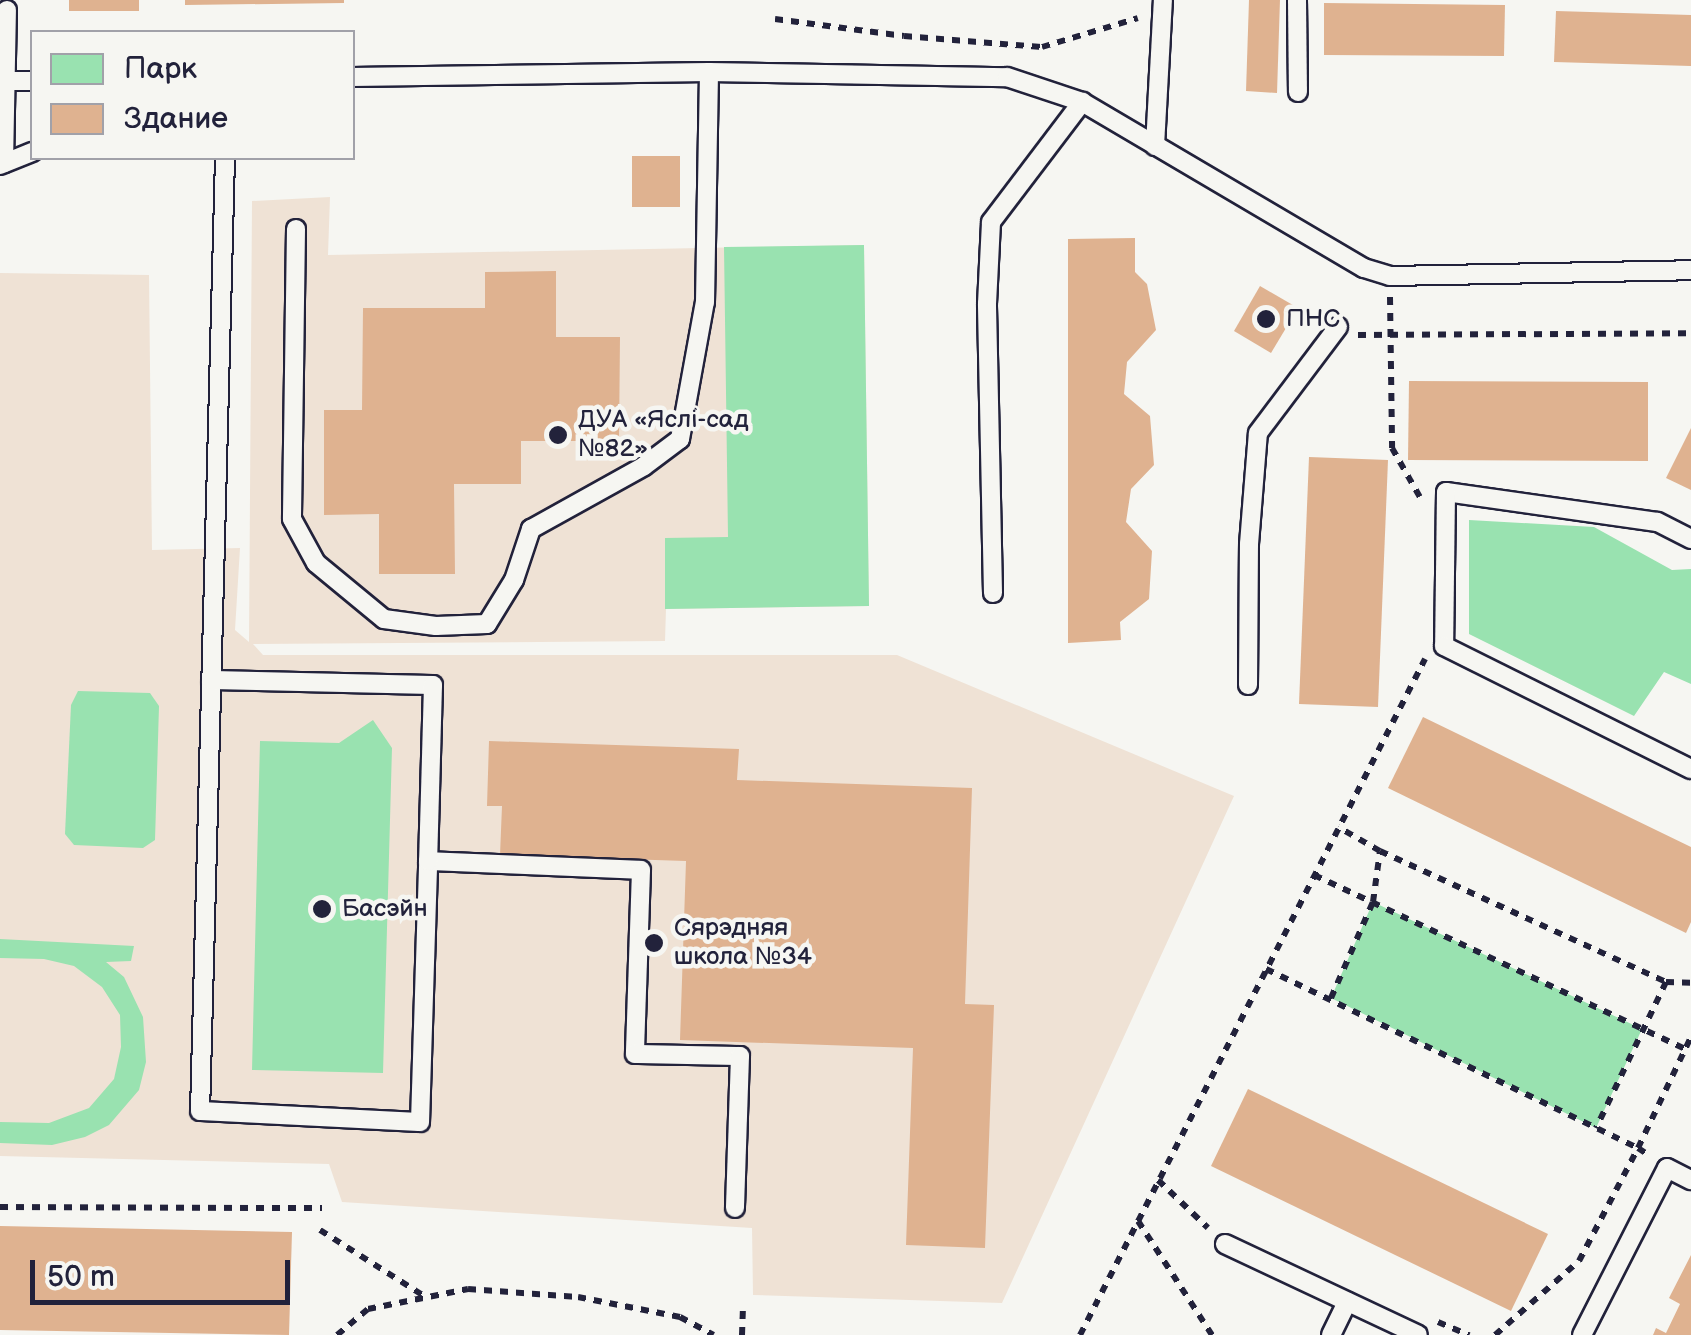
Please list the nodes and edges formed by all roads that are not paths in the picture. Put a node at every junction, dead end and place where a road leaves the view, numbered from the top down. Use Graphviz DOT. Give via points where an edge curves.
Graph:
graph roads {
  1 [pos="1297,0"];
  2 [pos="1162,5"];
  3 [pos="7,10"];
  4 [pos="709,72"];
  5 [pos="355,76"];
  6 [pos="4,81"];
  7 [pos="30,81"];
  8 [pos="1298,92"];
  9 [pos="1082,102"];
  10 [pos="1155,146"];
  11 [pos="30,153"];
  12 [pos="225,160"];
  13 [pos="2,164"];
  14 [pos="296,228"];
  15 [pos="1691,270"];
  16 [pos="1338,327"];
  17 [pos="1691,538"];
  18 [pos="993,593"];
  19 [pos="211,680"];
  20 [pos="1248,684"];
  21 [pos="1691,769"];
  22 [pos="428,861"];
  23 [pos="1691,1180"];
  24 [pos="734,1208"];
  25 [pos="1225,1244"];
  26 [pos="1347,1302"];
  27 [pos="1331,1335"];
  28 [pos="1418,1335"];
  29 [pos="1582,1335"];
  1 -- 8 [label="lane"];
  2 -- 10 [label="lane"];
  3 -- 6 [label="lane"];
  4 -- 5 [label="lane"];
  4 -- 9 [label="lane" via="1007,77"];
  4 -- 14 [label="lane" via="705,302 680,439 531,529 514,580 487,624 384,618 316,563 292,519"];
  6 -- 7 [label="lane"];
  6 -- 13 [label="lane"];
  9 -- 10 [label="lane"];
  9 -- 18 [label="lane" via="991,222"];
  10 -- 15 [label="lane" via="1364,268 1390,276"];
  11 -- 13 [label="lane"];
  12 -- 19 [label="lane"];
  16 -- 20 [label="lane" via="1258,433"];
  17 -- 21 [label="lane" via="1657,522 1446,492 1444,646"];
  19 -- 22 [label="lane" via="434,686"];
  19 -- 22 [label="lane" via="200,1111 420,1122"];
  22 -- 24 [label="lane" via="641,870 635,1054 740,1056"];
  23 -- 29 [label="lane" via="1667,1168"];
  25 -- 26 [label="lane"];
  26 -- 27 [label="lane"];
  26 -- 28 [label="lane"];
}
